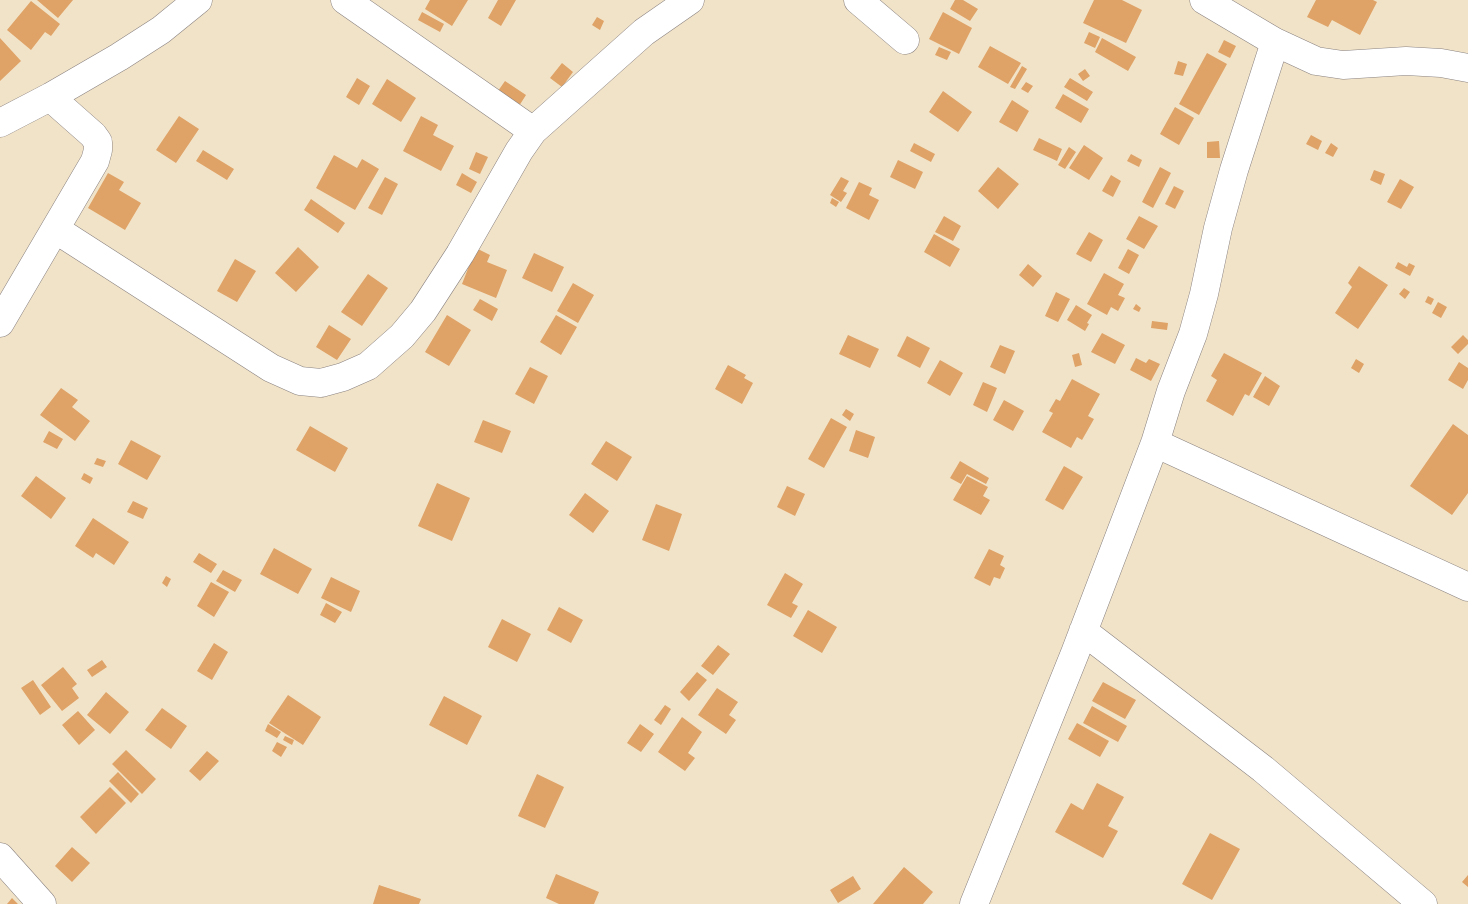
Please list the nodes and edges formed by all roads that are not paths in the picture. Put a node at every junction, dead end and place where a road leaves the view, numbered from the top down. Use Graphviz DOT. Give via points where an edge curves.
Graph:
graph roads {
  1 [pos="198,0"];
  2 [pos="344,0"];
  3 [pos="690,0"];
  4 [pos="858,0"];
  5 [pos="1204,0"];
  6 [pos="905,40"];
  7 [pos="1274,42"];
  8 [pos="1468,68"];
  9 [pos="50,97"];
  10 [pos="0,123"];
  11 [pos="533,131"];
  12 [pos="55,229"];
  13 [pos="0,323"];
  14 [pos="1155,443"];
  15 [pos="1468,587"];
  16 [pos="1083,631"];
  17 [pos="0,857"];
  18 [pos="42,904"];
  19 [pos="974,904"];
  20 [pos="1423,904"];
  1 -- 9 [label="street" via="161,30"];
  2 -- 11 [label="street"];
  3 -- 11 [label="street" via="644,32"];
  4 -- 6 [label="street"];
  5 -- 7 [label="street"];
  7 -- 8 [label="street" via="1328,64 1406,61"];
  7 -- 14 [label="street" via="1230,187 1193,334"];
  9 -- 10 [label="street"];
  9 -- 12 [label="street" via="98,142 95,161"];
  11 -- 12 [label="street" via="460,254 423,311 402,336 368,366 344,378 321,383 300,381 271,368"];
  12 -- 13 [label="street"];
  14 -- 15 [label="street"];
  14 -- 16 [label="street"];
  16 -- 19 [label="street"];
  16 -- 20 [label="street" via="1263,769"];
  17 -- 18 [label="street"];
}
